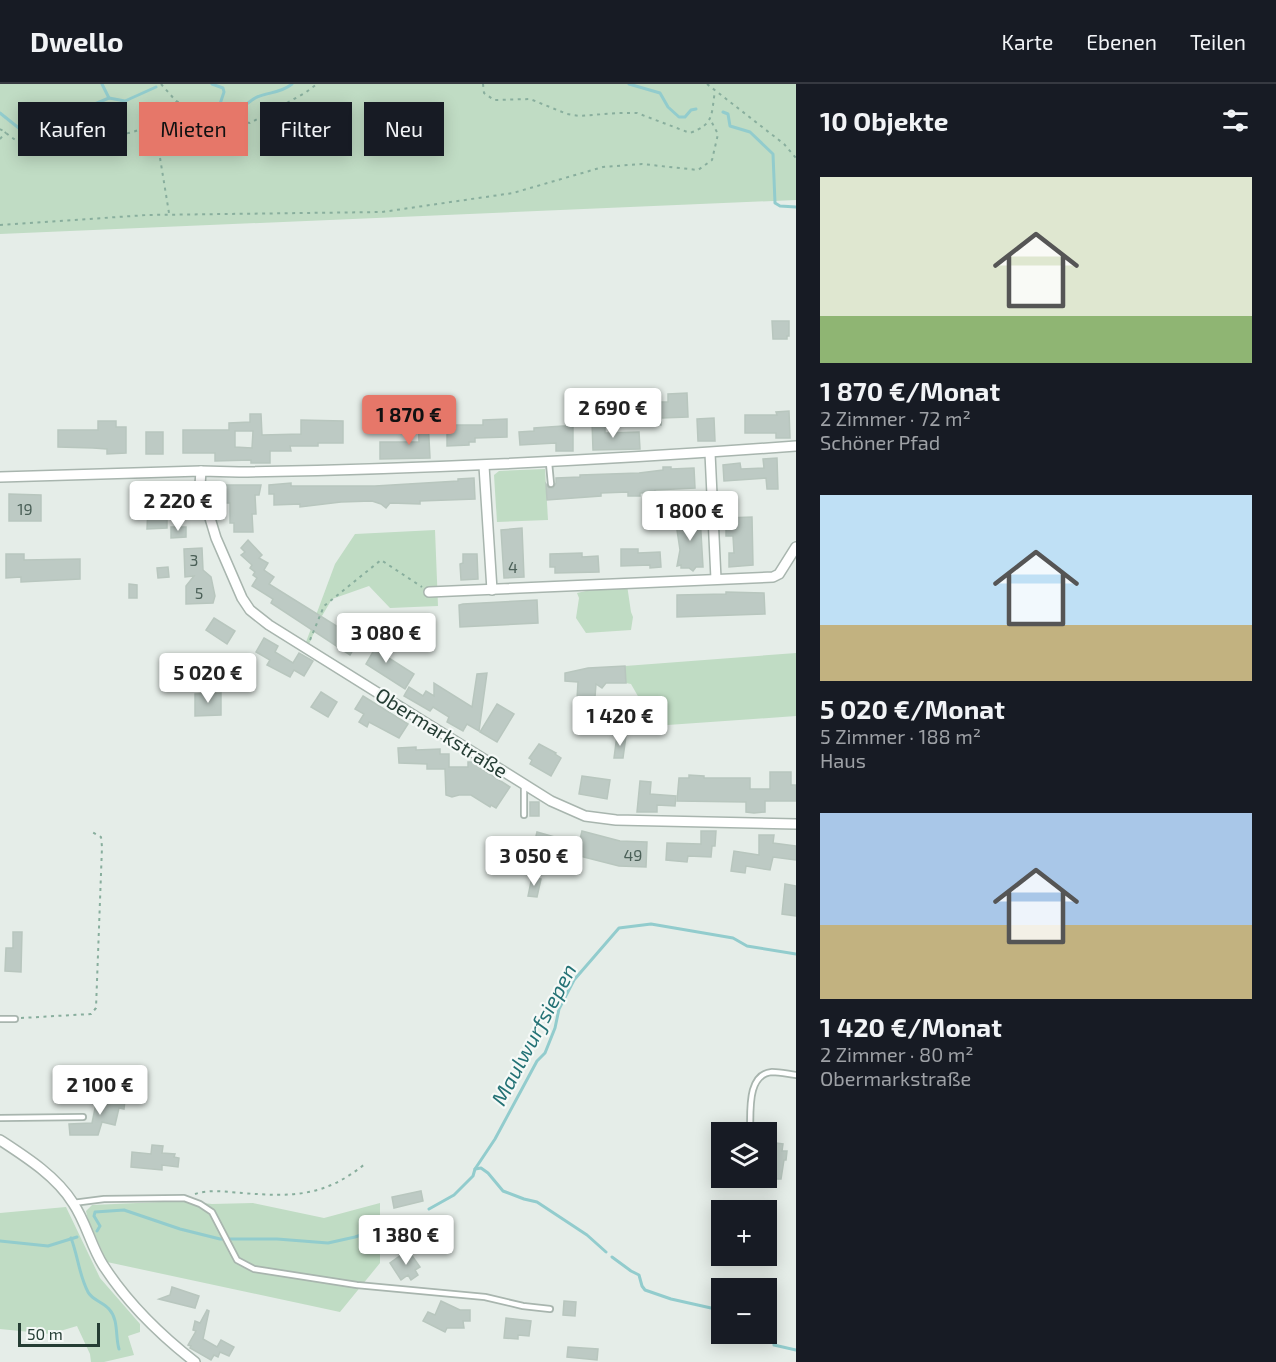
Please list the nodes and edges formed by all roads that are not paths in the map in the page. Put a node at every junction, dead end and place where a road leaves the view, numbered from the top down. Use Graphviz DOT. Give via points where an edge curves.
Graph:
graph roads {
  1 [pos="796,446"];
  2 [pos="710,453"];
  3 [pos="549,463"];
  4 [pos="484,466"];
  5 [pos="201,471"];
  6 [pos="0,477"];
  7 [pos="551,484"];
  8 [pos="796,547"];
  9 [pos="716,579"];
  10 [pos="492,590"];
  11 [pos="429,591"];
  12 [pos="524,783"];
  13 [pos="524,815"];
  14 [pos="796,824"];
  15 [pos="0,1019"];
  16 [pos="15,1019"];
  17 [pos="796,1075"];
  18 [pos="83,1117"];
  19 [pos="0,1118"];
  20 [pos="751,1122"];
  21 [pos="0,1140"];
  22 [pos="73,1203"];
  23 [pos="550,1309"];
  24 [pos="195,1362"];
  1 -- 2 [label="street"];
  2 -- 3 [label="street"];
  2 -- 9 [label="street"];
  3 -- 4 [label="street"];
  3 -- 7 [label="lane"];
  4 -- 5 [label="street"];
  4 -- 10 [label="street"];
  5 -- 6 [label="street"];
  5 -- 12 [label="street, Obermarkstraße" via="200,485 216,538 250,610"];
  8 -- 9 [label="street" via="773,577"];
  9 -- 10 [label="street"];
  10 -- 11 [label="street"];
  12 -- 13 [label="lane"];
  12 -- 14 [label="street, Obermarkstraße" via="562,807 592,817"];
  15 -- 16 [label="lane"];
  17 -- 20 [label="lane" via="772,1072 758,1078 752,1095"];
  18 -- 19 [label="lane"];
  21 -- 22 [label="street" via="58,1184"];
  22 -- 23 [label="lane" via="184,1198 212,1212 243,1265 357,1285 485,1296"];
  22 -- 24 [label="street" via="117,1286 151,1325"];
}
